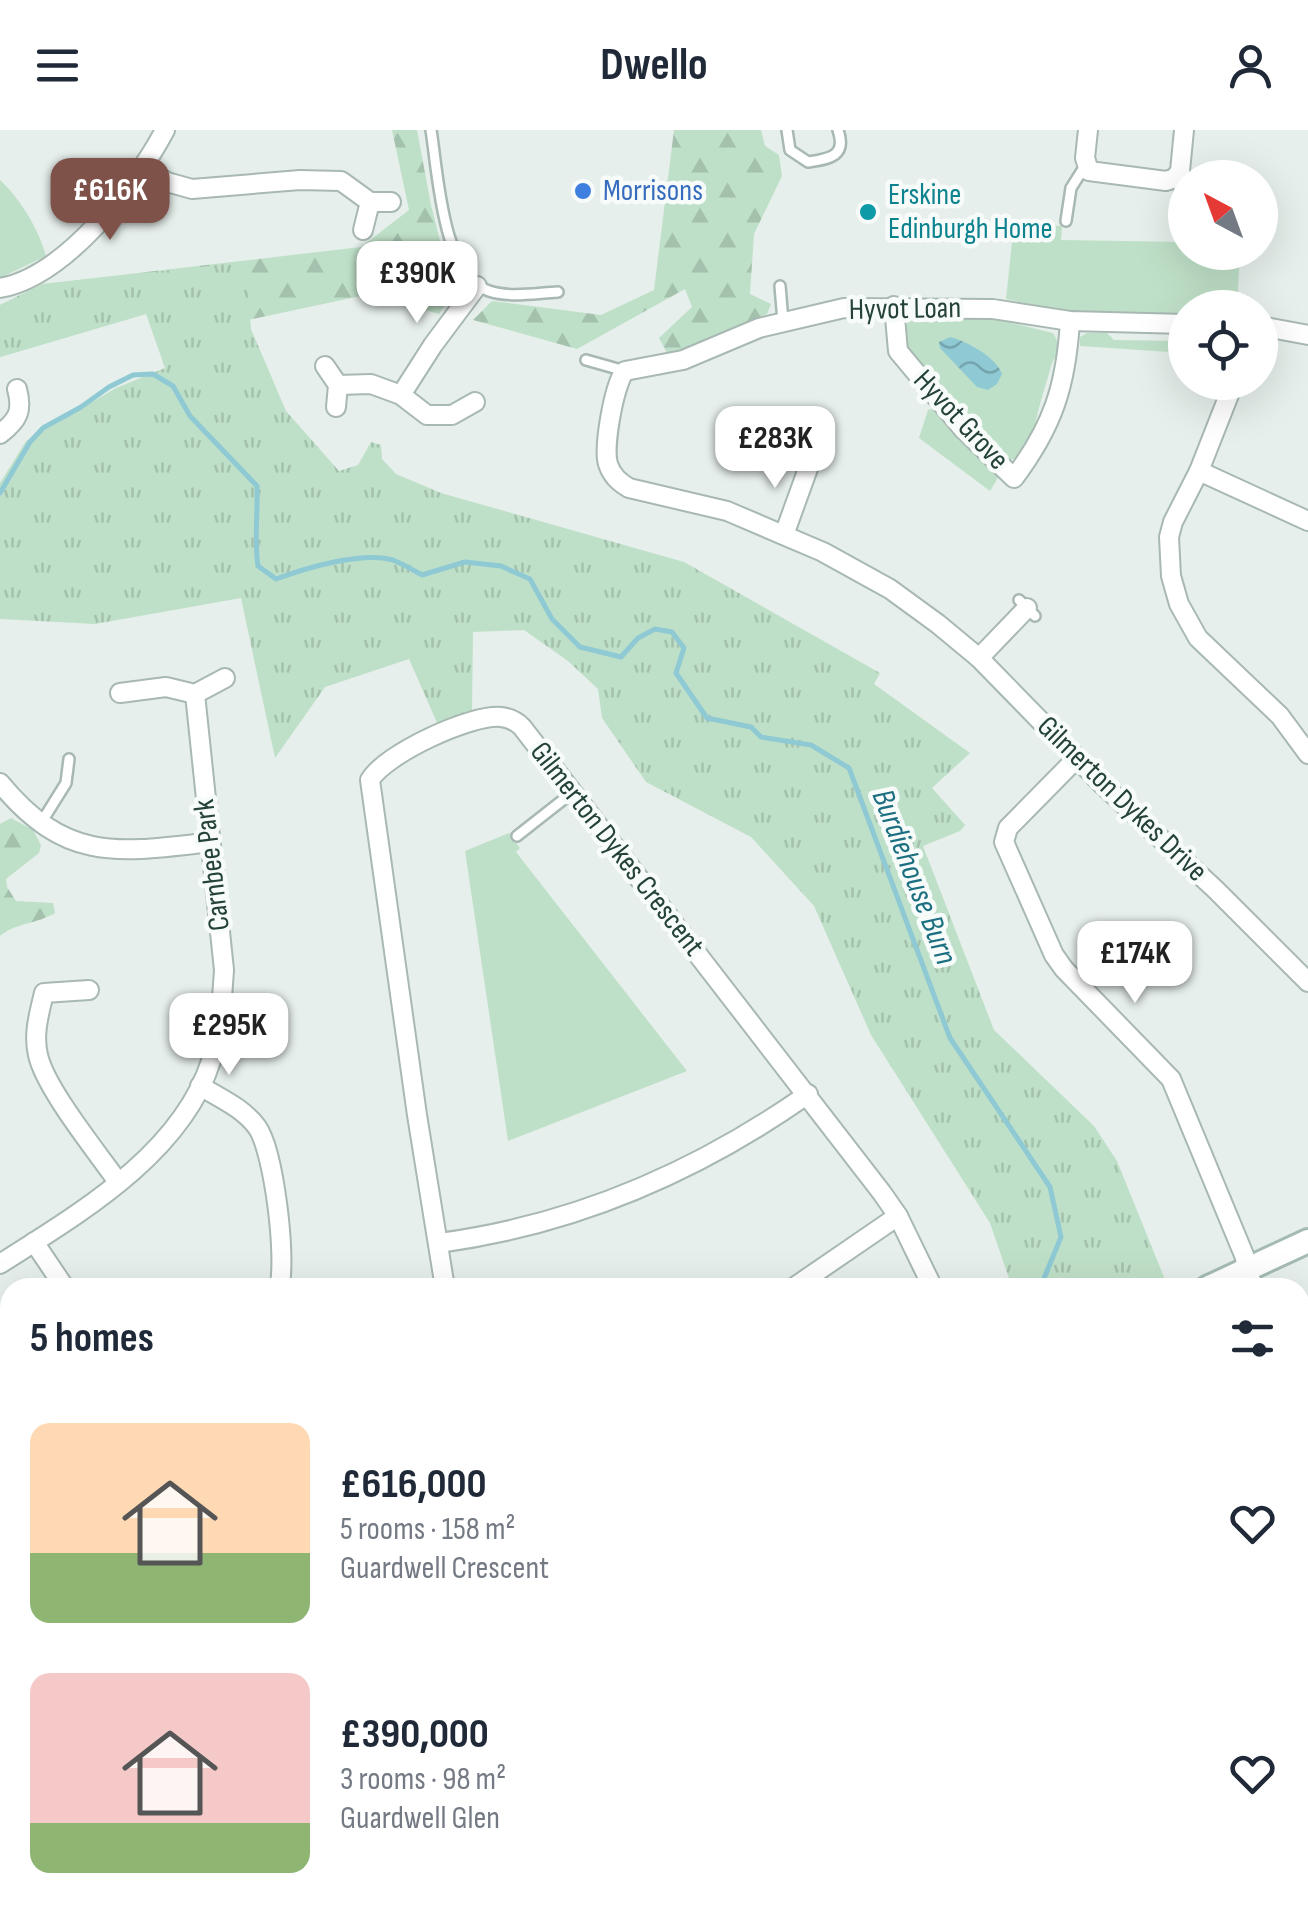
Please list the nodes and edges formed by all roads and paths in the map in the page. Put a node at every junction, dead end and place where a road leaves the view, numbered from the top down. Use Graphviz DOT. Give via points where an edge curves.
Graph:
graph roads {
  1 [pos="165,130"];
  2 [pos="430,130"];
  3 [pos="787,130"];
  4 [pos="838,130"];
  5 [pos="1088,130"];
  6 [pos="1184,130"];
  7 [pos="1181,160"];
  8 [pos="1086,166"];
  9 [pos="143,167"];
  10 [pos="1168,180"];
  11 [pos="370,202"];
  12 [pos="391,202"];
  13 [pos="1066,221"];
  14 [pos="362,230"];
  15 [pos="477,286"];
  16 [pos="780,286"];
  17 [pos="0,288"];
  18 [pos="558,292"];
  19 [pos="894,306"];
  20 [pos="783,321"];
  21 [pos="1070,321"];
  22 [pos="1168,324"];
  23 [pos="1278,329"];
  24 [pos="1308,335"];
  25 [pos="586,360"];
  26 [pos="325,366"];
  27 [pos="629,369"];
  28 [pos="338,385"];
  29 [pos="17,389"];
  30 [pos="400,395"];
  31 [pos="1227,400"];
  32 [pos="336,407"];
  33 [pos="468,414"];
  34 [pos="0,434"];
  35 [pos="811,463"];
  36 [pos="1199,471"];
  37 [pos="1014,478"];
  38 [pos="1000,494"];
  39 [pos="1308,521"];
  40 [pos="784,536"];
  41 [pos="1027,608"];
  42 [pos="979,658"];
  43 [pos="226,678"];
  44 [pos="120,693"];
  45 [pos="195,694"];
  46 [pos="1308,754"];
  47 [pos="69,759"];
  48 [pos="1076,759"];
  49 [pos="0,784"];
  50 [pos="573,792"];
  51 [pos="41,823"];
  52 [pos="517,836"];
  53 [pos="211,842"];
  54 [pos="1308,982"];
  55 [pos="89,990"];
  56 [pos="200,1086"];
  57 [pos="808,1094"];
  58 [pos="118,1182"];
  59 [pos="898,1216"];
  60 [pos="34,1242"];
  61 [pos="1308,1242"];
  62 [pos="438,1243"];
  63 [pos="0,1264"];
  64 [pos="58,1278"];
  65 [pos="282,1278"];
  66 [pos="443,1278"];
  67 [pos="808,1278"];
  68 [pos="927,1278"];
  69 [pos="1251,1278"];
  1 -- 9 [label="street"];
  2 -- 15 [label="lane" via="455,257"];
  3 -- 4 [label="lane" via="790,150 808,162 839,152"];
  5 -- 8 [label="street"];
  6 -- 7 [label="street"];
  8 -- 10 [label="street" via="1094,174"];
  8 -- 13 [label="lane" via="1071,188"];
  9 -- 11 [label="street" via="192,189 341,181"];
  9 -- 17 [label="street" via="70,248 33,276"];
  11 -- 12 [label="street"];
  11 -- 14 [label="street"];
  15 -- 18 [label="lane"];
  15 -- 30 [label="street"];
  16 -- 20 [label="lane"];
  19 -- 20 [label="street, Hyvot Loan"];
  19 -- 21 [label="street, Hyvot Loan" via="993,309"];
  19 -- 37 [label="street, Hyvot Grove" via="898,351 962,429"];
  20 -- 27 [label="street, Hyvot Loan" via="683,360"];
  21 -- 22 [label="street, Hyvot Loan"];
  21 -- 37 [label="street, Hyvot Grove" via="1055,412"];
  23 -- 24 [label="street"];
  25 -- 27 [label="lane"];
  26 -- 28 [label="street"];
  27 -- 40 [label="street, Gilmerton Dykes Drive" via="616,386 607,449 619,482 727,511"];
  28 -- 30 [label="street" via="371,384"];
  28 -- 32 [label="street"];
  29 -- 34 [label="street" via="20,415"];
  30 -- 33 [label="street" via="427,415"];
  31 -- 36 [label="street"];
  35 -- 40 [label="street"];
  36 -- 39 [label="street"];
  36 -- 46 [label="street" via="1169,537 1179,604 1212,654 1280,716"];
  37 -- 38 [label="street, Hyvot Grove"];
  40 -- 42 [label="street, Gilmerton Dykes Drive" via="890,589"];
  41 -- 42 [label="street"];
  42 -- 48 [label="street, Gilmerton Dykes Drive"];
  43 -- 45 [label="street"];
  44 -- 45 [label="street" via="166,687"];
  45 -- 53 [label="street, Carnbee Park"];
  47 -- 51 [label="lane" via="66,783"];
  48 -- 54 [label="street, Gilmerton Dykes Drive"];
  48 -- 69 [label="street" via="1008,828 1004,842 1064,970 1171,1079"];
  49 -- 51 [label="street"];
  50 -- 52 [label="lane"];
  50 -- 57 [label="street, Gilmerton Dykes Crescent"];
  50 -- 62 [label="street, Gilmerton Dykes Crescent" via="522,727 498,716 428,740 384,763 370,780"];
  51 -- 53 [label="street" via="97,849"];
  53 -- 56 [label="street, Carnbee Park" via="224,970 216,1036"];
  55 -- 58 [label="street" via="37,989 38,1055"];
  56 -- 58 [label="street, Carnbee Park" via="157,1148"];
  56 -- 65 [label="street" via="246,1114 262,1135"];
  57 -- 59 [label="street, Gilmerton Dykes Crescent"];
  57 -- 62 [label="street" via="732,1144 620,1198"];
  58 -- 60 [label="street, Carnbee Park"];
  59 -- 67 [label="street"];
  59 -- 68 [label="street, Gilmerton Dykes Crescent"];
  60 -- 63 [label="street, Carnbee Park"];
  60 -- 64 [label="street"];
  61 -- 69 [label="main road"];
  62 -- 66 [label="street, Gilmerton Dykes Crescent"];
}
